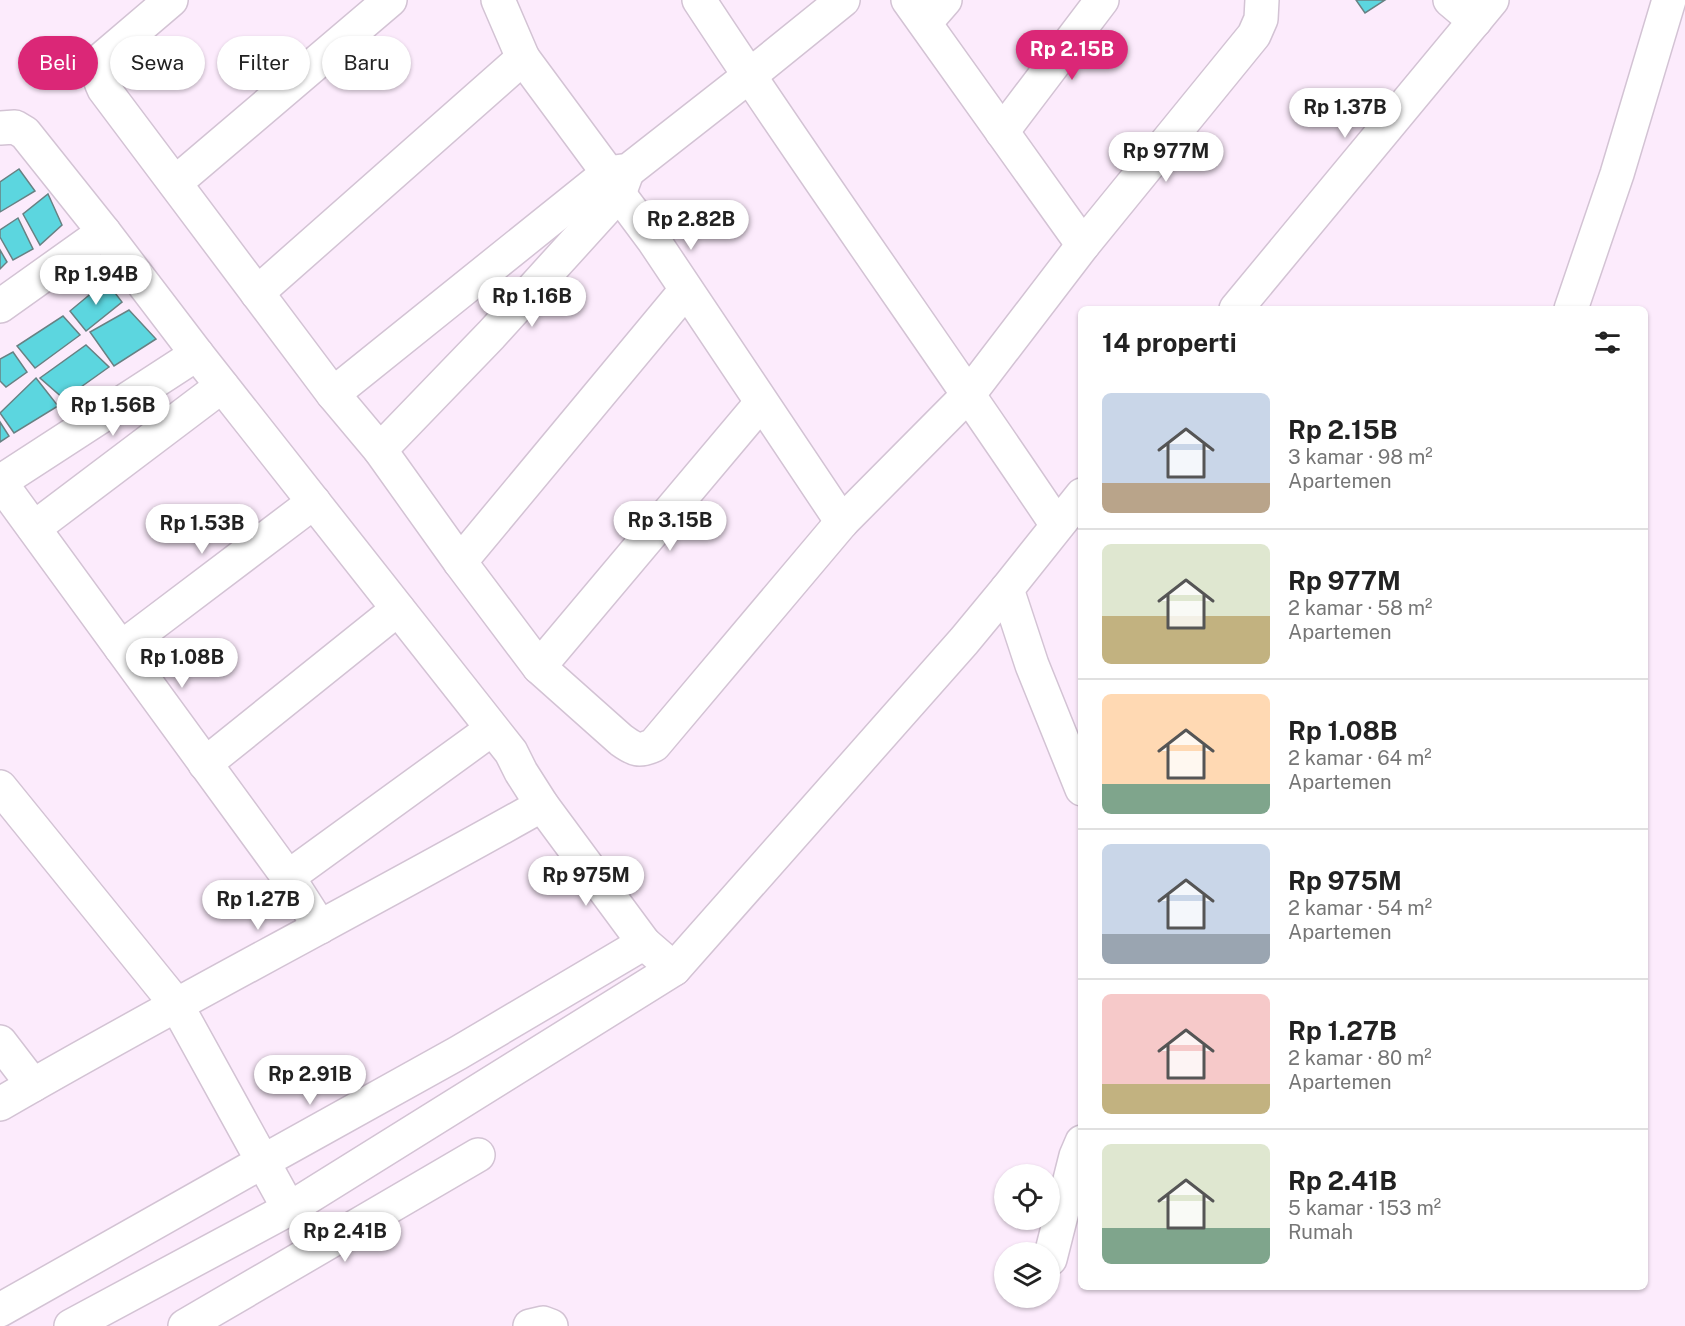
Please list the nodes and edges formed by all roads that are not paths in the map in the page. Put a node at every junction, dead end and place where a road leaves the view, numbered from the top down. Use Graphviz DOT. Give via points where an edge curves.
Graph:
graph roads {
  1 [pos="171,0"];
  2 [pos="390,0"];
  3 [pos="498,0"];
  4 [pos="699,0"];
  5 [pos="843,0"];
  6 [pos="1102,0"];
  7 [pos="1262,0"];
  8 [pos="1450,0"];
  9 [pos="1669,0"];
  10 [pos="926,8"];
  11 [pos="1483,10"];
  12 [pos="523,58"];
  13 [pos="749,76"];
  14 [pos="0,128"];
  15 [pos="1002,132"];
  16 [pos="618,179"];
  17 [pos="175,183"];
  18 [pos="104,232"];
  19 [pos="1083,245"];
  20 [pos="686,290"];
  21 [pos="257,293"];
  22 [pos="0,306"];
  23 [pos="1238,306"];
  24 [pos="1572,306"];
  25 [pos="197,354"];
  26 [pos="222,386"];
  27 [pos="333,394"];
  28 [pos="969,394"];
  29 [pos="762,403"];
  30 [pos="380,450"];
  31 [pos="0,482"];
  32 [pos="1078,500"];
  33 [pos="314,502"];
  34 [pos="842,522"];
  35 [pos="1057,525"];
  36 [pos="34,528"];
  37 [pos="460,562"];
  38 [pos="1007,589"];
  39 [pos="398,609"];
  40 [pos="121,648"];
  41 [pos="539,667"];
  42 [pos="492,729"];
  43 [pos="205,764"];
  44 [pos="1078,779"];
  45 [pos="0,787"];
  46 [pos="542,805"];
  47 [pos="288,877"];
  48 [pos="320,927"];
  49 [pos="644,943"];
  50 [pos="674,969"];
  51 [pos="176,1004"];
  52 [pos="0,1042"];
  53 [pos="33,1085"];
  54 [pos="0,1104"];
  55 [pos="1078,1151"];
  56 [pos="478,1155"];
  57 [pos="262,1162"];
  58 [pos="318,1191"];
  59 [pos="289,1209"];
  60 [pos="349,1231"];
  61 [pos="1054,1242"];
  62 [pos="0,1310"];
  63 [pos="71,1326"];
  64 [pos="185,1326"];
  65 [pos="530,1326"];
  66 [pos="551,1326"];
  1 -- 17 [label="street" via="103,58 99,79"];
  2 -- 17 [label="street"];
  3 -- 12 [label="street"];
  4 -- 13 [label="street"];
  5 -- 13 [label="street"];
  6 -- 15 [label="street"];
  7 -- 19 [label="street" via="1261,19 1254,35"];
  8 -- 11 [label="street"];
  9 -- 24 [label="street"];
  10 -- 15 [label="street"];
  11 -- 23 [label="street"];
  12 -- 16 [label="street"];
  12 -- 21 [label="street"];
  13 -- 16 [label="street"];
  13 -- 28 [label="street"];
  14 -- 18 [label="street" via="15,127 25,133"];
  15 -- 19 [label="street"];
  16 -- 20 [label="street"];
  16 -- 27 [label="street"];
  16 -- 30 [label="street" via="491,334"];
  17 -- 21 [label="street"];
  18 -- 22 [label="street"];
  18 -- 25 [label="street"];
  19 -- 28 [label="street"];
  20 -- 29 [label="street"];
  20 -- 37 [label="street"];
  21 -- 27 [label="street"];
  25 -- 26 [label="street"];
  25 -- 31 [label="street"];
  26 -- 33 [label="street"];
  26 -- 36 [label="street"];
  27 -- 30 [label="street"];
  28 -- 34 [label="street"];
  28 -- 35 [label="street"];
  29 -- 34 [label="street"];
  29 -- 41 [label="street"];
  30 -- 37 [label="street"];
  31 -- 36 [label="street"];
  32 -- 35 [label="street"];
  33 -- 39 [label="street"];
  33 -- 40 [label="street"];
  34 -- 41 [label="street" via="649,748 632,748 621,741"];
  35 -- 38 [label="street"];
  36 -- 40 [label="street"];
  37 -- 41 [label="street"];
  38 -- 44 [label="street" via="1032,665"];
  38 -- 50 [label="street"];
  39 -- 42 [label="street"];
  39 -- 43 [label="street"];
  40 -- 43 [label="street"];
  42 -- 46 [label="street" via="511,752"];
  42 -- 47 [label="street"];
  43 -- 47 [label="street"];
  45 -- 51 [label="street"];
  46 -- 48 [label="street"];
  46 -- 49 [label="street"];
  47 -- 48 [label="street"];
  48 -- 51 [label="street"];
  49 -- 50 [label="street"];
  49 -- 57 [label="street"];
  50 -- 58 [label="street"];
  51 -- 53 [label="street"];
  51 -- 57 [label="street"];
  52 -- 53 [label="street"];
  53 -- 54 [label="street"];
  55 -- 61 [label="street"];
  56 -- 60 [label="street"];
  57 -- 59 [label="street"];
  57 -- 62 [label="street"];
  58 -- 59 [label="street"];
  58 -- 60 [label="street"];
  59 -- 63 [label="street"];
  60 -- 64 [label="street"];
  65 -- 66 [label="street"];
}
